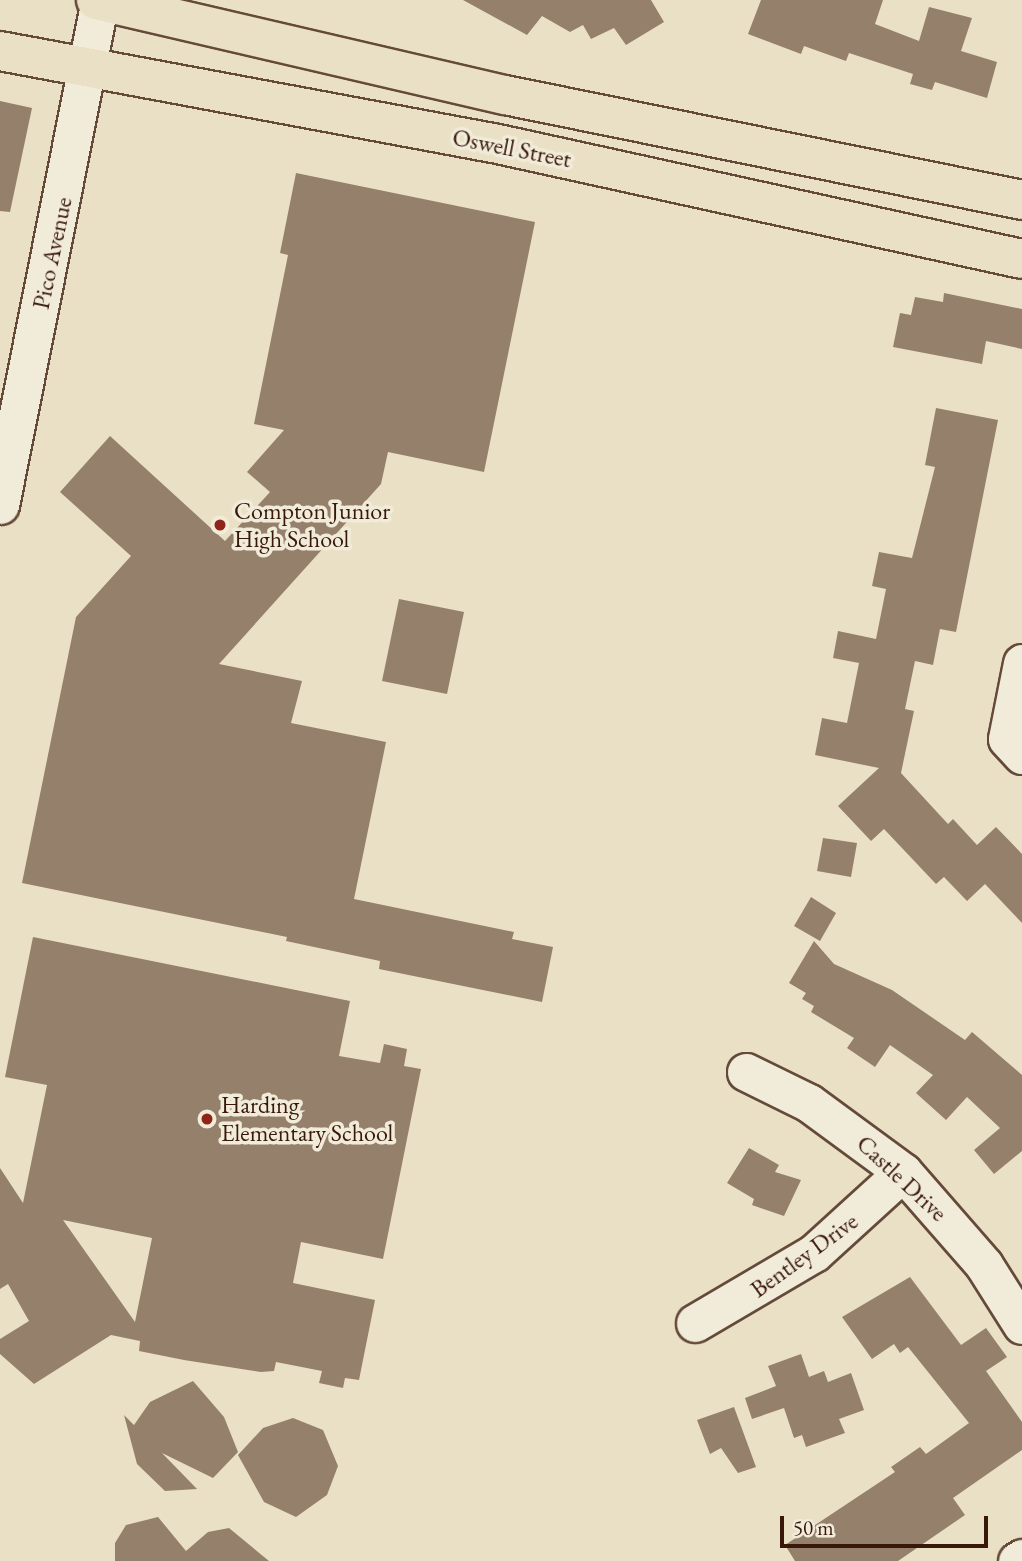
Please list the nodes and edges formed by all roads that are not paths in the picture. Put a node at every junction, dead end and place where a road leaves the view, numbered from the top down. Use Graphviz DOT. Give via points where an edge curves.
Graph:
graph roads {
  1 [pos="99,0"];
  2 [pos="0,51"];
  3 [pos="89,72"];
  4 [pos="1022,200"];
  5 [pos="1022,259"];
  6 [pos="0,505"];
  7 [pos="1022,663"];
  8 [pos="1022,755"];
  9 [pos="746,1072"];
  10 [pos="903,1172"];
  11 [pos="695,1323"];
  12 [pos="1022,1325"];
  13 [pos="1022,1558"];
  14 [pos="1017,1561"];
  1 -- 3 [label="street, Pico Avenue"];
  1 -- 4 [label="main road, Oswell Street" via="505,95"];
  2 -- 3 [label="main road, Oswell Street"];
  3 -- 5 [label="main road, Oswell Street" via="498,144"];
  3 -- 6 [label="street, Pico Avenue"];
  7 -- 8 [label="street" via="1006,739"];
  9 -- 10 [label="street, Castle Drive" via="809,1103"];
  10 -- 11 [label="street, Bentley Drive" via="814,1253"];
  10 -- 12 [label="street, Castle Drive" via="977,1255"];
  13 -- 14 [label="street"];
}
